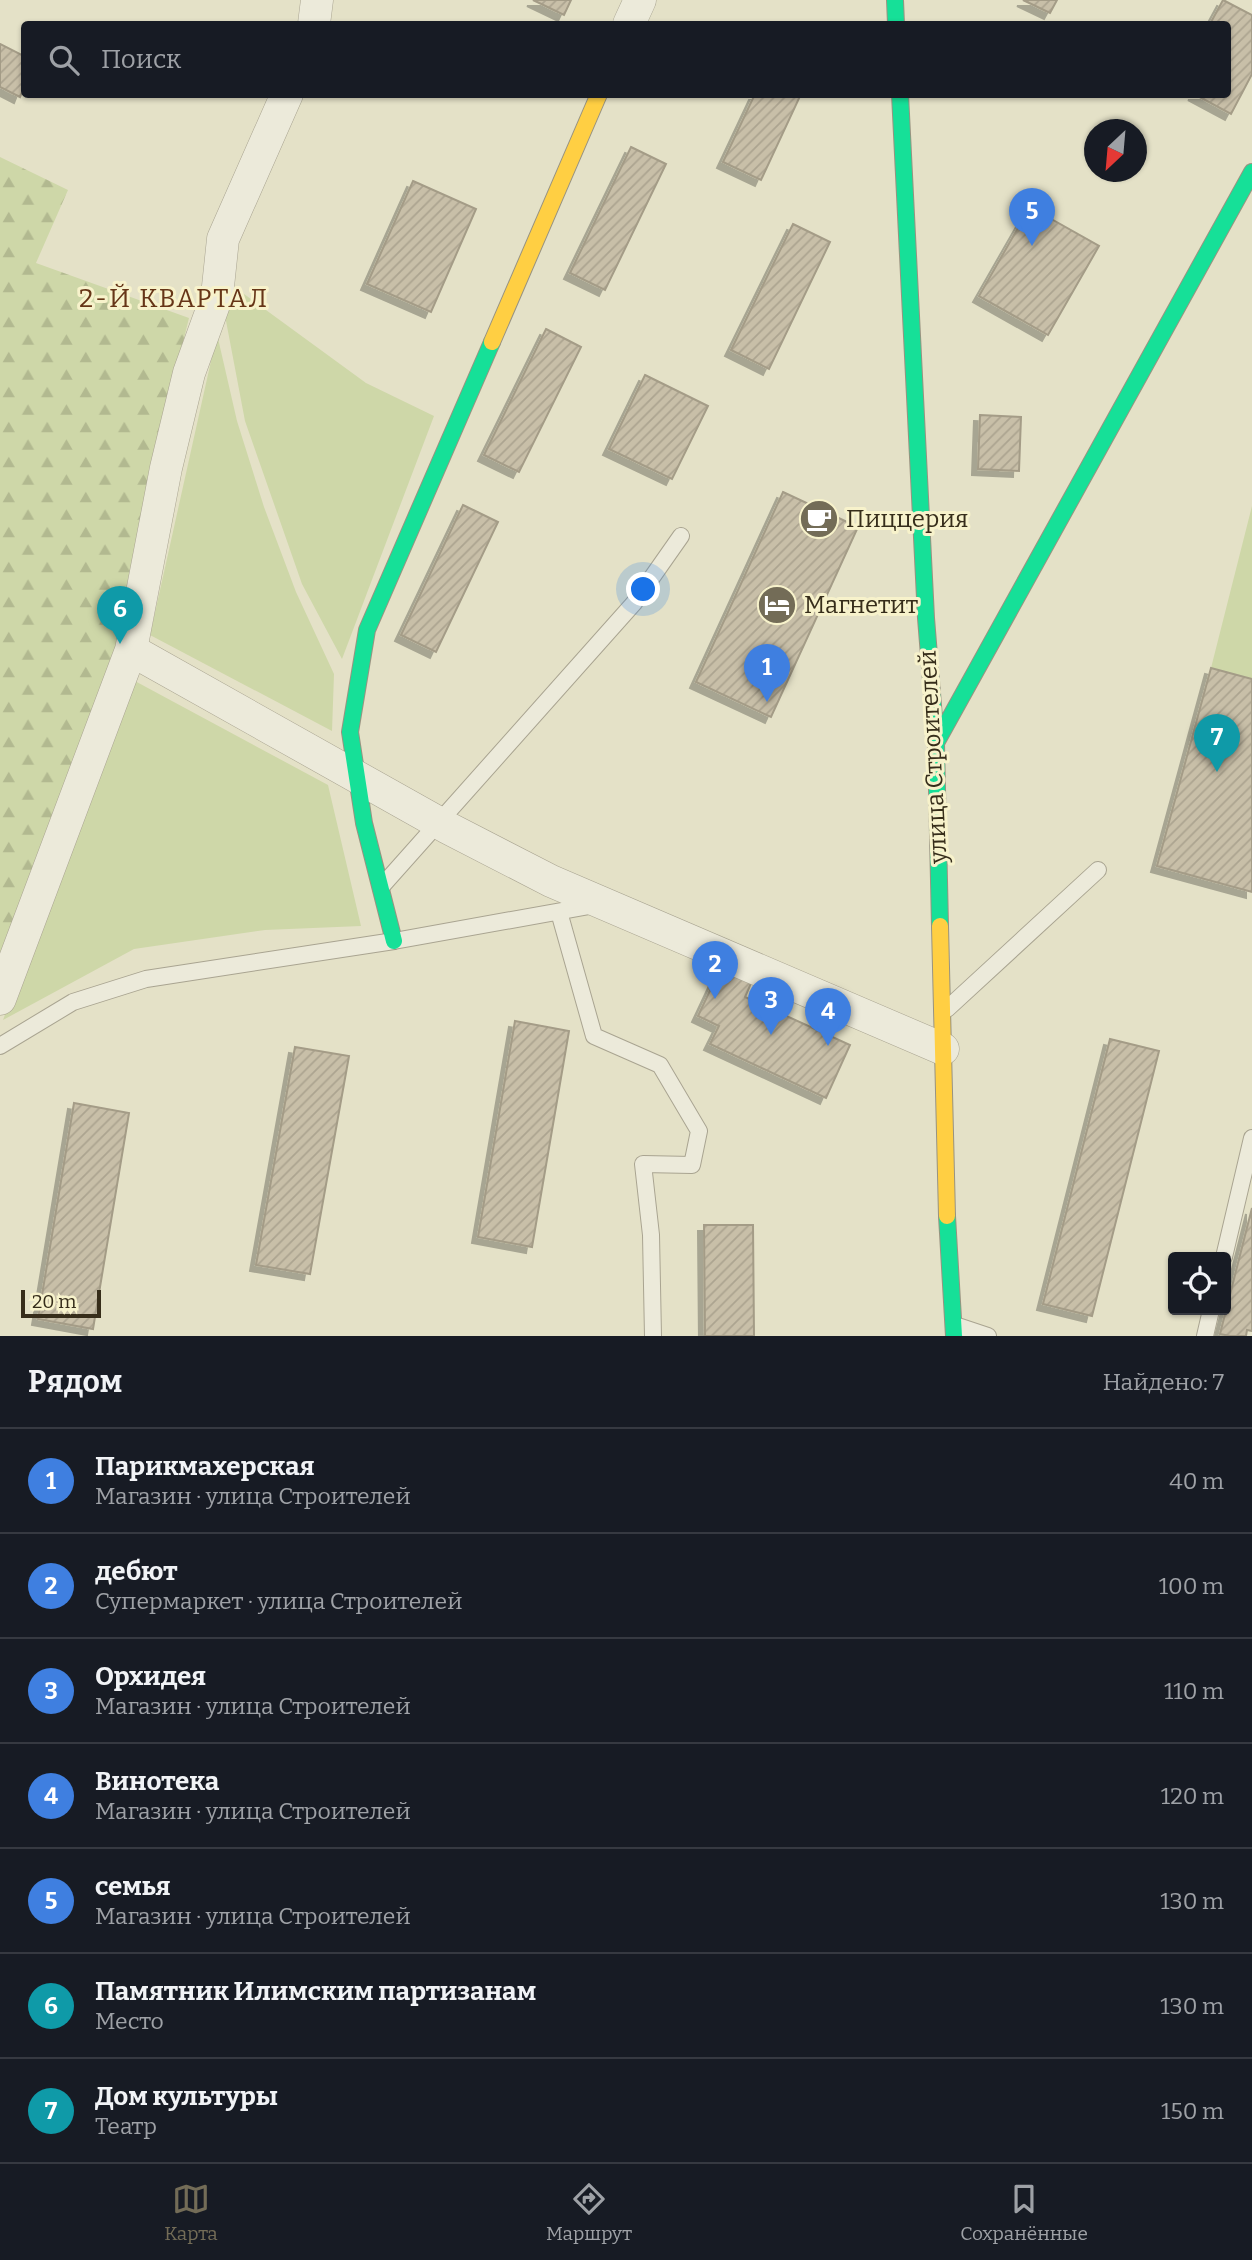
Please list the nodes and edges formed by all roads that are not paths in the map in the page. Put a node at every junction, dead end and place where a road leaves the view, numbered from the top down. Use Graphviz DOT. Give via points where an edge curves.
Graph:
graph roads {
  1 [pos="317,0"];
  2 [pos="640,0"];
  3 [pos="895,0"];
  4 [pos="314,21"];
  5 [pos="630,21"];
  6 [pos="896,21"];
  7 [pos="285,98"];
  8 [pos="597,98"];
  9 [pos="900,98"];
  10 [pos="1252,172"];
  11 [pos="681,536"];
  12 [pos="131,650"];
  13 [pos="936,743"];
  14 [pos="357,776"];
  15 [pos="440,823"];
  16 [pos="1098,870"];
  17 [pos="380,888"];
  18 [pos="604,904"];
  19 [pos="559,912"];
  20 [pos="394,941"];
  21 [pos="0,999"];
  22 [pos="942,1013"];
  23 [pos="0,1046"];
  24 [pos="943,1049"];
  25 [pos="1252,1138"];
  26 [pos="1225,1252"];
  27 [pos="1210,1315"];
  28 [pos="953,1330"];
  29 [pos="653,1336"];
  30 [pos="988,1336"];
  31 [pos="1205,1336"];
  1 -- 4 [label="street"];
  2 -- 5 [label="street"];
  3 -- 6 [label="street"];
  7 -- 12 [label="street" via="223,239 217,296 189,373"];
  8 -- 14 [label="street" via="367,630 350,733"];
  9 -- 13 [label="street, улица Строителей"];
  10 -- 13 [label="street"];
  11 -- 15 [label="lane" via="634,603"];
  12 -- 14 [label="street"];
  12 -- 21 [label="street"];
  13 -- 22 [label="street, улица Строителей"];
  14 -- 15 [label="street"];
  14 -- 17 [label="street"];
  15 -- 17 [label="lane"];
  15 -- 18 [label="street"];
  16 -- 22 [label="lane"];
  17 -- 20 [label="street"];
  18 -- 19 [label="lane"];
  18 -- 24 [label="street"];
  19 -- 20 [label="lane"];
  19 -- 29 [label="lane" via="594,1035 660,1065 699,1131 692,1166 643,1164 651,1235"];
  20 -- 23 [label="lane" via="146,979 73,1002"];
  22 -- 24 [label="street, улица Строителей"];
  24 -- 28 [label="street, улица Строителей"];
  25 -- 26 [label="lane"];
  27 -- 31 [label="lane"];
  28 -- 30 [label="lane"];
}
